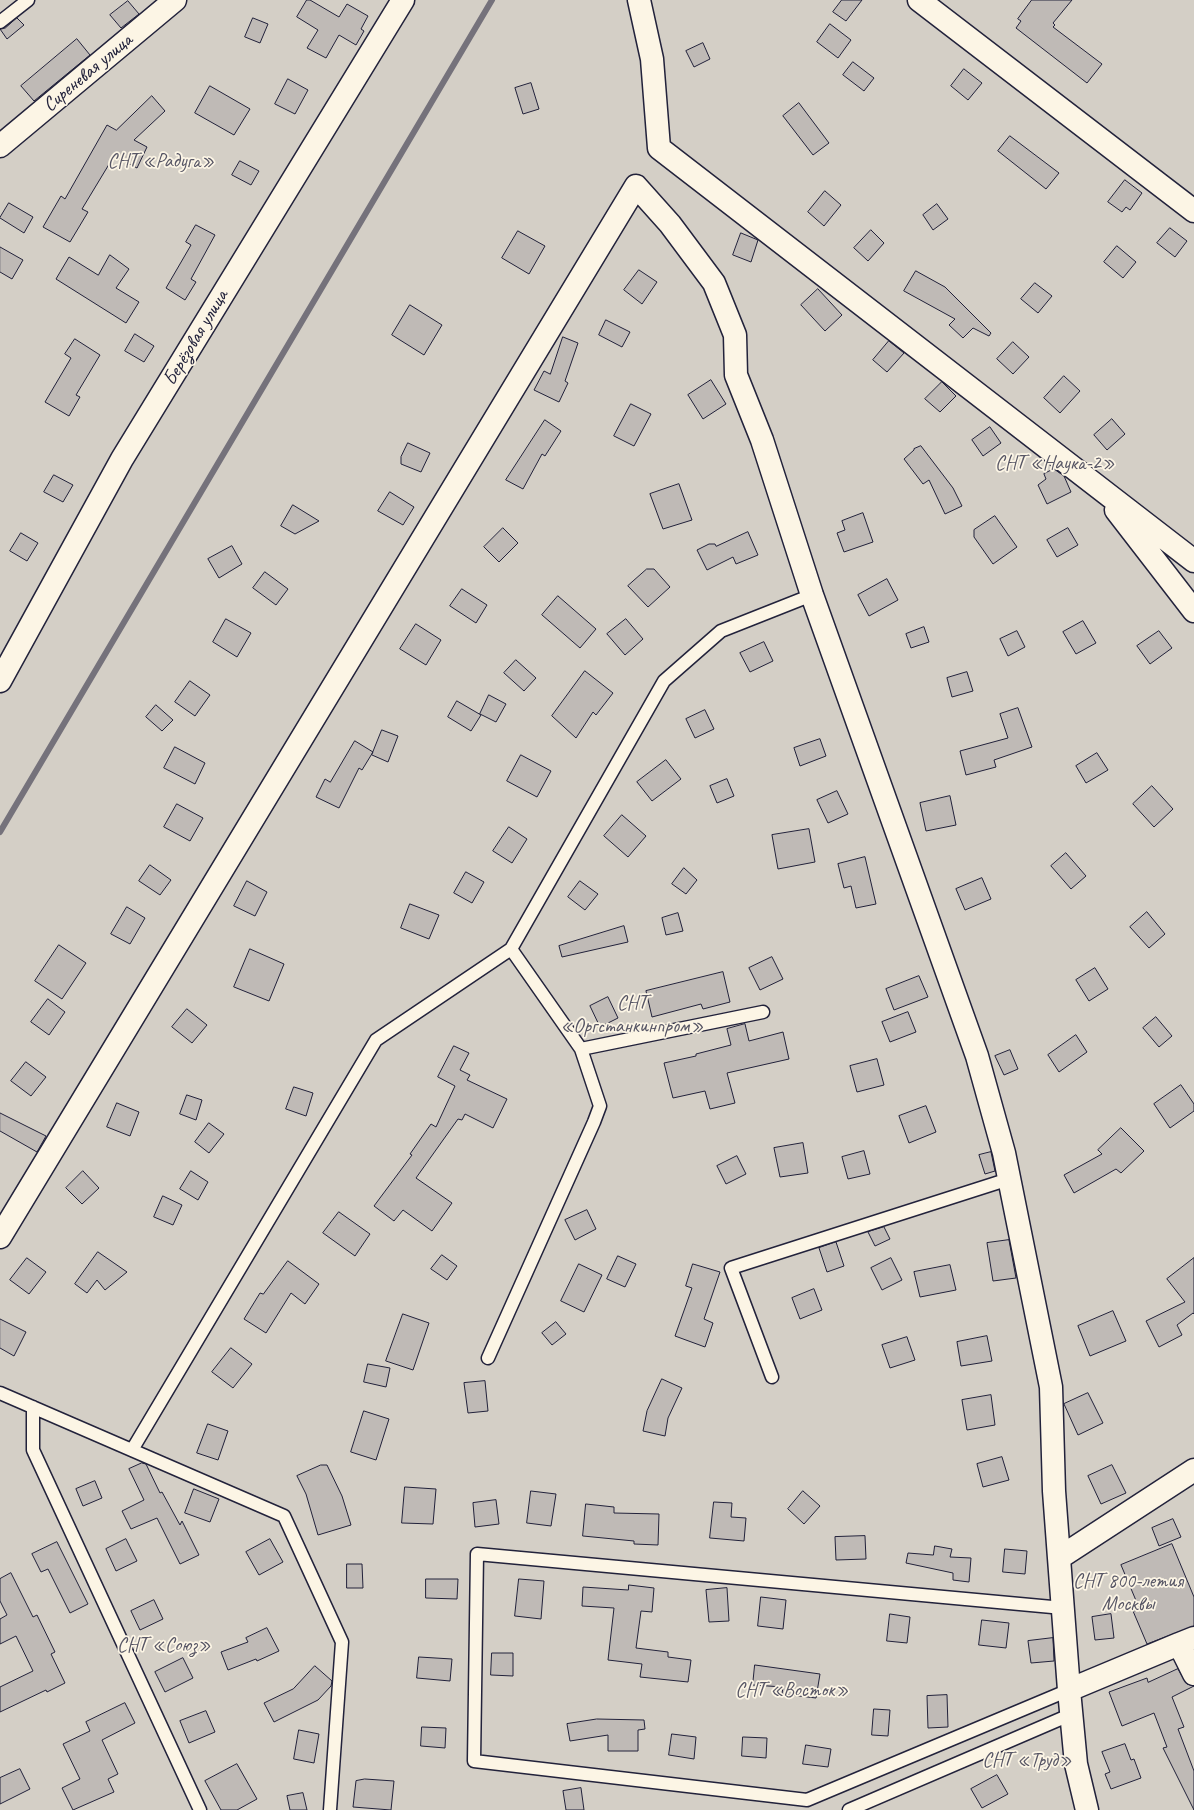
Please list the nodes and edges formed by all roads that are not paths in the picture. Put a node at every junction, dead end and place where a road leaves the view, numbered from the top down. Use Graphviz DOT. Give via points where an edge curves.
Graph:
graph roads {
  1 [pos="175,0"];
  2 [pos="403,0"];
  3 [pos="639,0"];
  4 [pos="919,0"];
  5 [pos="25,1"];
  6 [pos="0,22"];
  7 [pos="0,146"];
  8 [pos="1194,211"];
  9 [pos="1096,486"];
  10 [pos="1194,561"];
  11 [pos="812,595"];
  12 [pos="1194,611"];
  13 [pos="0,681"];
  14 [pos="511,949"];
  15 [pos="763,1012"];
  16 [pos="581,1049"];
  17 [pos="1009,1179"];
  18 [pos="0,1237"];
  19 [pos="488,1358"];
  20 [pos="772,1377"];
  21 [pos="0,1393"];
  22 [pos="33,1407"];
  23 [pos="132,1450"];
  24 [pos="1194,1470"];
  25 [pos="1059,1558"];
  26 [pos="1063,1608"];
  27 [pos="1187,1641"];
  28 [pos="1194,1674"];
  29 [pos="1069,1690"];
  30 [pos="1072,1714"];
  31 [pos="200,1810"];
  32 [pos="330,1810"];
  33 [pos="849,1810"];
  34 [pos="1087,1810"];
  1 -- 7 [label="street, Сиреневая улица"];
  2 -- 13 [label="street, Берёзовая улица" via="122,459"];
  3 -- 9 [label="street" via="652,59 660,148"];
  4 -- 8 [label="street"];
  5 -- 6 [label="lane"];
  9 -- 10 [label="street"];
  9 -- 12 [label="street"];
  11 -- 14 [label="lane" via="721,630 664,681"];
  11 -- 17 [label="street" via="977,1056"];
  11 -- 18 [label="street" via="762,440 736,375 735,335 714,283 670,224 636,186"];
  14 -- 16 [label="lane"];
  14 -- 23 [label="lane" via="376,1040"];
  15 -- 16 [label="lane"];
  16 -- 19 [label="lane" via="600,1106"];
  17 -- 20 [label="lane" via="731,1268"];
  17 -- 25 [label="street" via="1051,1387"];
  21 -- 22 [label="lane"];
  22 -- 23 [label="lane"];
  22 -- 31 [label="lane" via="33,1450"];
  23 -- 32 [label="lane" via="284,1516 342,1642"];
  24 -- 25 [label="street"];
  25 -- 26 [label="street"];
  26 -- 29 [label="street"];
  26 -- 29 [label="lane" via="477,1554 474,1761 807,1800"];
  27 -- 28 [label="street"];
  27 -- 29 [label="street"];
  29 -- 30 [label="street"];
  30 -- 33 [label="lane"];
  30 -- 34 [label="street" via="1076,1764"];
}
